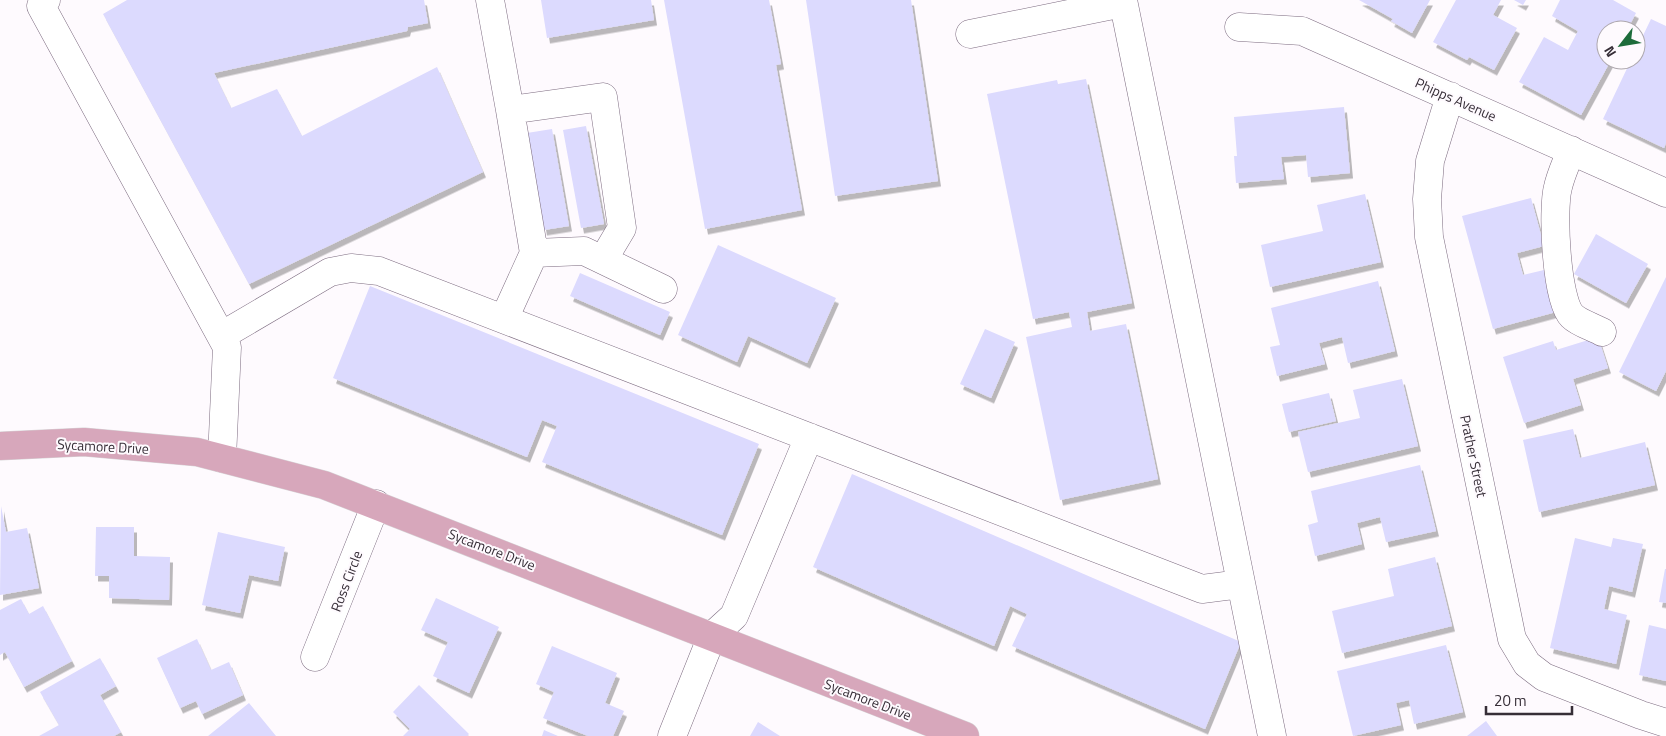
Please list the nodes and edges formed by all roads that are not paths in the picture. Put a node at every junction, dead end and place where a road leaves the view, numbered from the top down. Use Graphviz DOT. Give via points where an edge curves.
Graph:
graph roads {
  1 [pos="46,0"];
  2 [pos="490,0"];
  3 [pos="1123,1"];
  4 [pos="1239,27"];
  5 [pos="970,34"];
  6 [pos="1450,96"];
  7 [pos="510,110"];
  8 [pos="1571,150"];
  9 [pos="1666,193"];
  10 [pos="534,253"];
  11 [pos="603,260"];
  12 [pos="663,289"];
  13 [pos="504,320"];
  14 [pos="1602,332"];
  15 [pos="221,336"];
  16 [pos="809,437"];
  17 [pos="0,446"];
  18 [pos="222,458"];
  19 [pos="376,504"];
  20 [pos="1241,584"];
  21 [pos="712,636"];
  22 [pos="315,657"];
  23 [pos="1666,723"];
  24 [pos="672,736"];
  25 [pos="964,736"];
  26 [pos="1272,736"];
  1 -- 15 [label="street" via="41,6"];
  2 -- 7 [label="street"];
  3 -- 5 [label="street"];
  3 -- 20 [label="street"];
  4 -- 6 [label="street, Phipps Avenue" via="1302,31"];
  6 -- 8 [label="street, Phipps Avenue"];
  6 -- 23 [label="street, Prather Street" via="1430,161 1429,237 1512,639 1527,664 1544,677"];
  7 -- 10 [label="street"];
  7 -- 11 [label="street" via="603,97 622,228"];
  8 -- 9 [label="street, Phipps Avenue"];
  8 -- 14 [label="street" via="1558,188 1554,216 1562,289 1572,316"];
  10 -- 11 [label="street" via="584,251"];
  10 -- 13 [label="street"];
  11 -- 12 [label="street"];
  13 -- 15 [label="street" via="380,271 351,268 330,272"];
  13 -- 16 [label="street"];
  15 -- 18 [label="street" via="227,347"];
  16 -- 20 [label="street" via="1202,589"];
  16 -- 21 [label="street" via="734,616"];
  17 -- 18 [label="main road, Sycamore Drive" via="84,442 197,452"];
  18 -- 19 [label="main road, Sycamore Drive" via="324,485"];
  19 -- 21 [label="main road, Sycamore Drive"];
  19 -- 22 [label="street, Ross Circle"];
  20 -- 26 [label="street"];
  21 -- 24 [label="street"];
  21 -- 25 [label="main road, Sycamore Drive"];
}
